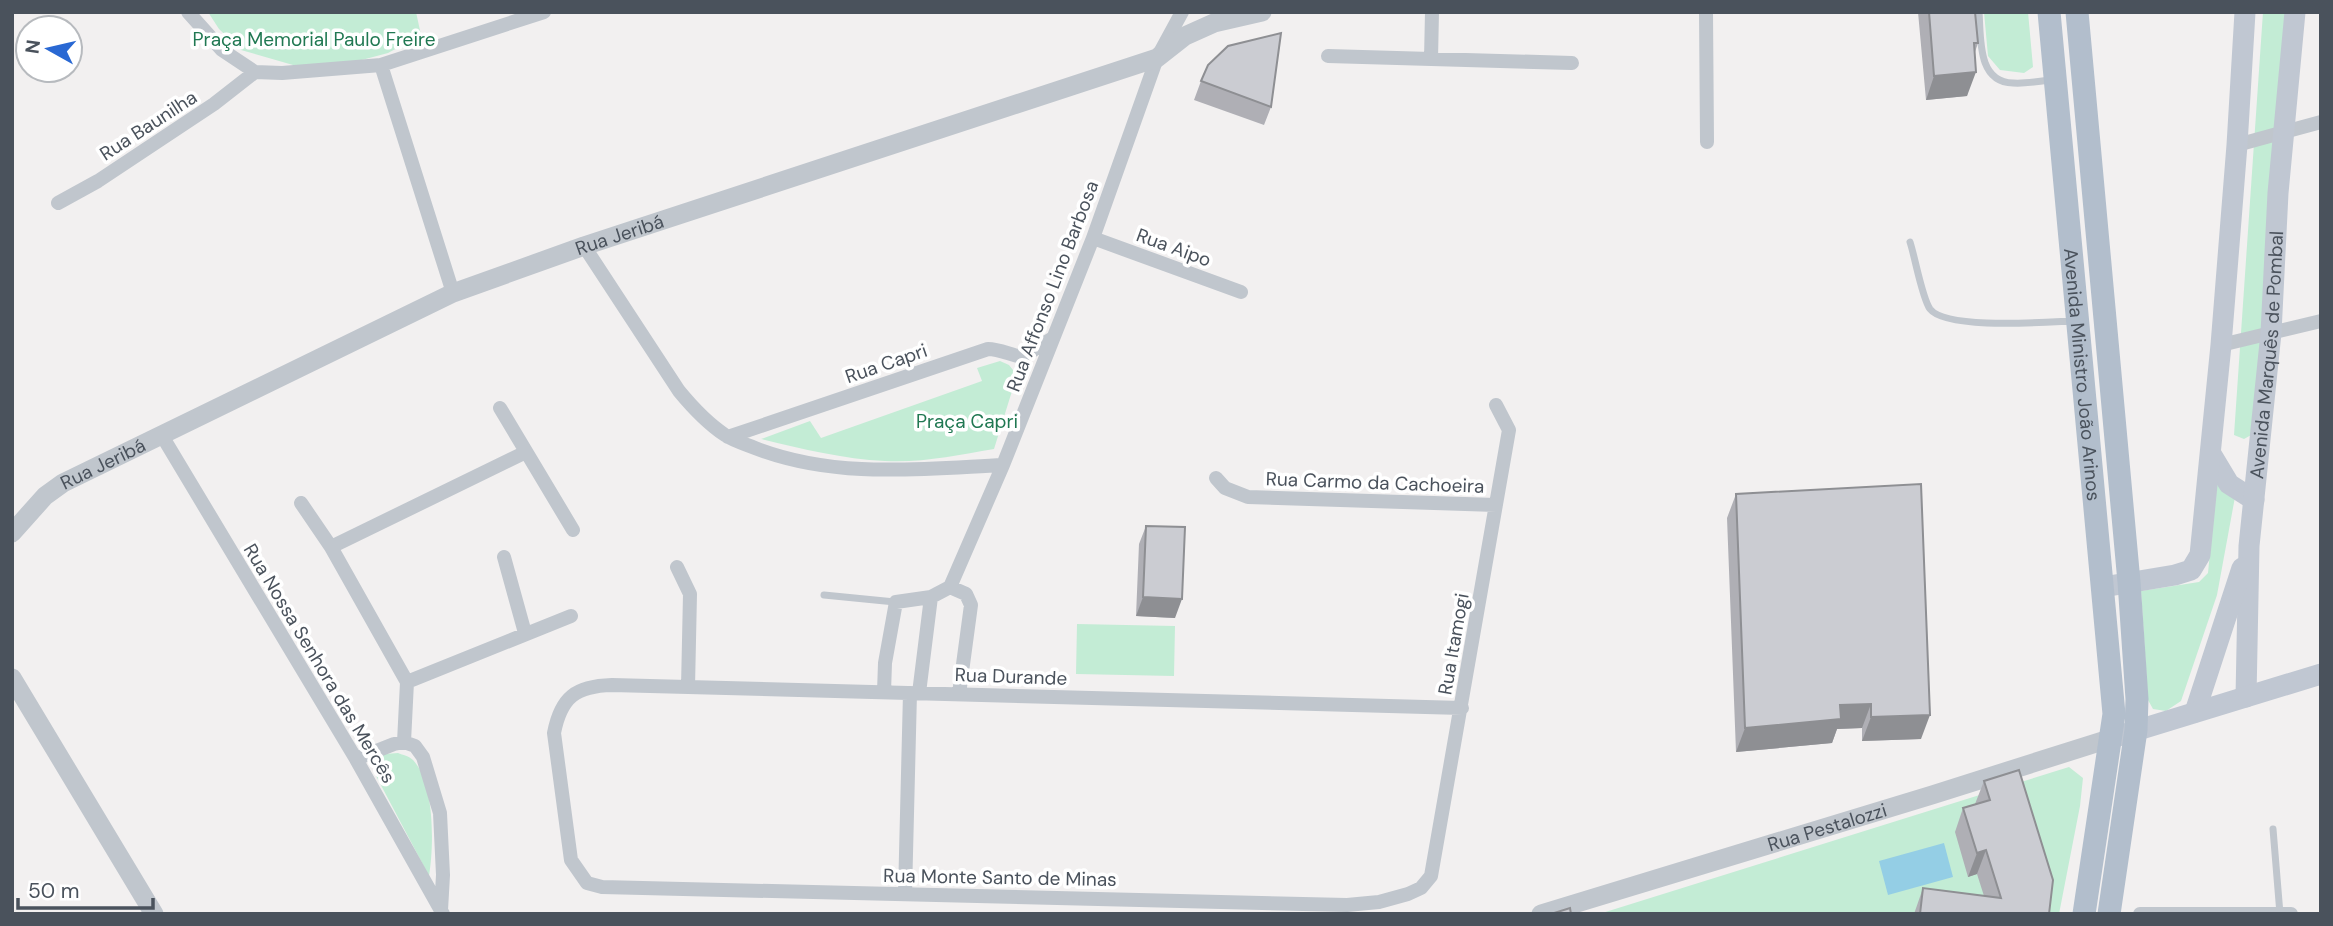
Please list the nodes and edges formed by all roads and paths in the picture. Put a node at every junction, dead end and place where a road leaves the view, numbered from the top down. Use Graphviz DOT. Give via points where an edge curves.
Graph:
graph roads {
  1 [pos="188,12"];
  2 [pos="544,12"];
  3 [pos="1182,12"];
  4 [pos="1262,12"];
  5 [pos="1432,12"];
  6 [pos="1706,12"];
  7 [pos="1979,12"];
  8 [pos="2049,12"];
  9 [pos="2077,12"];
  10 [pos="2245,12"];
  11 [pos="2295,12"];
  12 [pos="1328,56"];
  13 [pos="1157,58"];
  14 [pos="1431,59"];
  15 [pos="1573,63"];
  16 [pos="381,65"];
  17 [pos="255,72"];
  18 [pos="2056,80"];
  19 [pos="2321,122"];
  20 [pos="2284,131"];
  21 [pos="1707,142"];
  22 [pos="2237,145"];
  23 [pos="58,203"];
  24 [pos="1093,238"];
  25 [pos="1910,242"];
  26 [pos="584,246"];
  27 [pos="1241,292"];
  28 [pos="453,293"];
  29 [pos="2078,321"];
  30 [pos="2321,321"];
  31 [pos="2271,333"];
  32 [pos="1053,338"];
  33 [pos="2221,345"];
  34 [pos="1496,405"];
  35 [pos="500,408"];
  36 [pos="161,434"];
  37 [pos="728,437"];
  38 [pos="526,452"];
  39 [pos="2210,454"];
  40 [pos="1003,465"];
  41 [pos="1216,478"];
  42 [pos="2253,500"];
  43 [pos="301,503"];
  44 [pos="1496,505"];
  45 [pos="573,530"];
  46 [pos="12,533"];
  47 [pos="2249,546"];
  48 [pos="331,547"];
  49 [pos="504,557"];
  50 [pos="677,567"];
  51 [pos="953,580"];
  52 [pos="2129,582"];
  53 [pos="2103,587"];
  54 [pos="824,595"];
  55 [pos="931,597"];
  56 [pos="896,602"];
  57 [pos="571,616"];
  58 [pos="525,633"];
  59 [pos="2321,674"];
  60 [pos="12,678"];
  61 [pos="407,682"];
  62 [pos="688,687"];
  63 [pos="884,692"];
  64 [pos="914,693"];
  65 [pos="960,694"];
  66 [pos="2246,697"];
  67 [pos="1462,708"];
  68 [pos="2195,712"];
  69 [pos="2136,730"];
  70 [pos="2112,738"];
  71 [pos="404,742"];
  72 [pos="356,759"];
  73 [pos="2273,829"];
  74 [pos="580,874"];
  75 [pos="1421,888"];
  76 [pos="905,894"];
  77 [pos="442,912"];
  78 [pos="154,914"];
  79 [pos="1541,914"];
  80 [pos="2084,914"];
  81 [pos="2109,914"];
  82 [pos="2140,914"];
  83 [pos="2217,914"];
  84 [pos="2280,914"];
  85 [pos="2291,914"];
  1 -- 17 [label="street" via="222,50"];
  2 -- 16 [label="street"];
  3 -- 13 [label="street, Rua Affonso Lino Barbosa"];
  4 -- 13 [label="street, Rua Jeribá" via="1214,23 1185,36"];
  5 -- 14 [label="street"];
  6 -- 21 [label="street"];
  7 -- 18 [label="lane" via="1983,58 1994,76 2012,83"];
  8 -- 18 [label="main road, Avenida Ministro João Arinos"];
  9 -- 52 [label="main road, Avenida Ministro João Arinos"];
  10 -- 22 [label="main road"];
  11 -- 20 [label="main road, Avenida Marquês de Pombal"];
  12 -- 14 [label="street"];
  13 -- 24 [label="street, Rua Affonso Lino Barbosa"];
  13 -- 26 [label="street, Rua Jeribá"];
  14 -- 15 [label="street"];
  16 -- 17 [label="street"];
  16 -- 28 [label="street"];
  17 -- 23 [label="street, Rua Baunilha" via="214,104"];
  18 -- 29 [label="main road, Avenida Ministro João Arinos"];
  19 -- 20 [label="street"];
  20 -- 22 [label="street"];
  20 -- 31 [label="main road, Avenida Marquês de Pombal"];
  22 -- 33 [label="main road"];
  24 -- 27 [label="street, Rua Aipo"];
  24 -- 32 [label="street, Rua Affonso Lino Barbosa"];
  25 -- 29 [label="lane" via="1929,307 1937,316 1981,322"];
  26 -- 28 [label="street, Rua Jeribá"];
  26 -- 37 [label="street" via="679,391 697,413"];
  28 -- 36 [label="street, Rua Jeribá"];
  29 -- 53 [label="main road, Avenida Ministro João Arinos"];
  30 -- 31 [label="street"];
  31 -- 33 [label="street"];
  31 -- 42 [label="main road, Avenida Marquês de Pombal"];
  32 -- 37 [label="street, Rua Capri" via="1022,358 988,349"];
  32 -- 40 [label="street, Rua Affonso Lino Barbosa"];
  33 -- 39 [label="main road"];
  34 -- 44 [label="street, Rua Itamogi" via="1509,430"];
  35 -- 38 [label="street"];
  36 -- 46 [label="street, Rua Jeribá" via="63,483"];
  36 -- 72 [label="street, Rua Nossa Senhora das Mercês"];
  37 -- 40 [label="street" via="795,460 848,469"];
  38 -- 45 [label="street"];
  38 -- 48 [label="street"];
  39 -- 42 [label="main road" via="2229,484"];
  39 -- 52 [label="main road" via="2197,563 2175,575"];
  40 -- 51 [label="street, Rua Affonso Lino Barbosa"];
  41 -- 44 [label="street, Rua Carmo da Cachoeira" via="1225,488 1248,497"];
  42 -- 47 [label="main road, Avenida Marquês de Pombal"];
  43 -- 48 [label="street"];
  44 -- 67 [label="street, Rua Itamogi"];
  47 -- 66 [label="main road, Avenida Marquês de Pombal"];
  47 -- 68 [label="main road"];
  48 -- 61 [label="street"];
  49 -- 58 [label="street"];
  50 -- 62 [label="street" via="690,594"];
  51 -- 55 [label="street"];
  51 -- 65 [label="street" via="971,605"];
  52 -- 53 [label="main road"];
  52 -- 69 [label="main road, Avenida Ministro João Arinos"];
  53 -- 70 [label="main road, Avenida Ministro João Arinos"];
  54 -- 56 [label="lane"];
  55 -- 56 [label="street"];
  55 -- 64 [label="street"];
  56 -- 63 [label="street"];
  57 -- 58 [label="street"];
  58 -- 61 [label="street"];
  59 -- 66 [label="main road"];
  60 -- 78 [label="street"];
  61 -- 71 [label="street"];
  62 -- 63 [label="street, Rua Durande"];
  62 -- 74 [label="street, Rua Durande" via="592,686 575,692 557,716 554,733 571,860"];
  63 -- 64 [label="street, Rua Durande"];
  64 -- 65 [label="street, Rua Durande"];
  64 -- 76 [label="street"];
  65 -- 67 [label="street, Rua Durande"];
  66 -- 68 [label="main road"];
  67 -- 75 [label="street, Rua Itamogi" via="1431,876"];
  68 -- 69 [label="main road"];
  69 -- 70 [label="main road"];
  69 -- 81 [label="main road, Avenida Ministro João Arinos"];
  70 -- 79 [label="street, Rua Pestalozzi"];
  70 -- 80 [label="main road, Avenida Ministro João Arinos"];
  71 -- 72 [label="street"];
  71 -- 77 [label="street" via="415,746 423,757 440,813"];
  72 -- 77 [label="street, Rua Nossa Senhora das Mercês"];
  73 -- 84 [label="lane"];
  74 -- 76 [label="street, Rua Monte Santo de Minas" via="587,883 602,887"];
  75 -- 76 [label="street, Rua Monte Santo de Minas" via="1379,902 1347,905"];
  82 -- 83 [label="street"];
  83 -- 84 [label="street"];
  84 -- 85 [label="street"];
}
